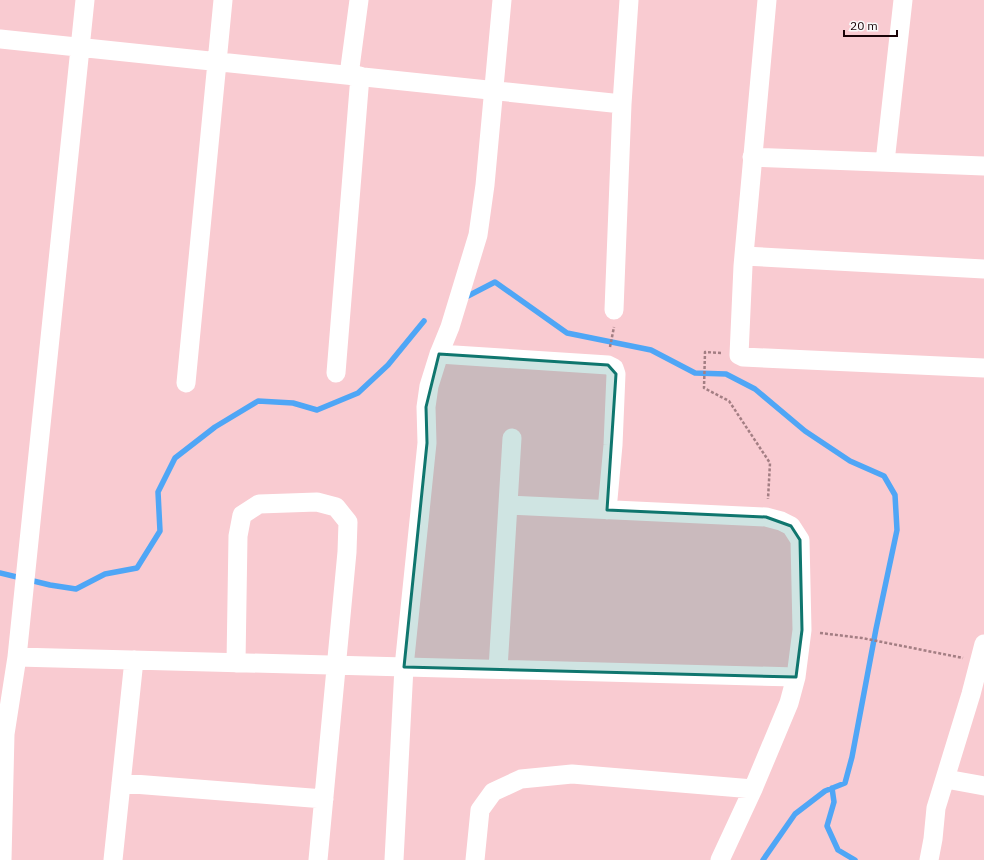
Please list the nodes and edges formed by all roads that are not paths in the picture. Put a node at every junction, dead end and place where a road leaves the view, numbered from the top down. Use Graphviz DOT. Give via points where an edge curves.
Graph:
graph roads {
  1 [pos="85,0"];
  2 [pos="223,0"];
  3 [pos="359,0"];
  4 [pos="502,0"];
  5 [pos="629,0"];
  6 [pos="767,0"];
  7 [pos="903,0"];
  8 [pos="0,39"];
  9 [pos="80,47"];
  10 [pos="217,62"];
  11 [pos="354,76"];
  12 [pos="494,90"];
  13 [pos="622,104"];
  14 [pos="752,158"];
  15 [pos="885,162"];
  16 [pos="984,166"];
  17 [pos="744,256"];
  18 [pos="984,269"];
  19 [pos="614,318"];
  20 [pos="439,354"];
  21 [pos="984,368"];
  22 [pos="336,373"];
  23 [pos="186,383"];
  24 [pos="512,438"];
  25 [pos="508,505"];
  26 [pos="607,510"];
  27 [pos="982,653"];
  28 [pos="17,657"];
  29 [pos="134,660"];
  30 [pos="236,663"];
  31 [pos="336,665"];
  32 [pos="404,667"];
  33 [pos="498,669"];
  34 [pos="796,677"];
  35 [pos="978,694"];
  36 [pos="2,734"];
  37 [pos="946,779"];
  38 [pos="121,783"];
  39 [pos="984,786"];
  40 [pos="753,789"];
  41 [pos="324,799"];
  42 [pos="2,860"];
  43 [pos="113,860"];
  44 [pos="318,860"];
  45 [pos="394,860"];
  46 [pos="475,860"];
  47 [pos="720,860"];
  48 [pos="930,860"];
  1 -- 9 [label="street"];
  2 -- 10 [label="street"];
  3 -- 11 [label="street"];
  4 -- 12 [label="street"];
  5 -- 13 [label="street"];
  6 -- 14 [label="street"];
  7 -- 15 [label="street"];
  8 -- 9 [label="street"];
  9 -- 10 [label="street"];
  9 -- 28 [label="street"];
  10 -- 11 [label="street"];
  10 -- 23 [label="street"];
  11 -- 12 [label="street"];
  11 -- 22 [label="street"];
  12 -- 13 [label="street"];
  12 -- 20 [label="street" via="478,235 450,327"];
  13 -- 19 [label="street"];
  14 -- 15 [label="street"];
  14 -- 17 [label="street"];
  15 -- 16 [label="street"];
  17 -- 18 [label="street"];
  17 -- 21 [label="street" via="739,355 743,357"];
  20 -- 26 [label="street" via="608,365 614,368 616,374 613,445"];
  20 -- 32 [label="street" via="429,386 426,407 427,443"];
  24 -- 25 [label="street"];
  25 -- 26 [label="street"];
  25 -- 33 [label="street"];
  26 -- 34 [label="street" via="766,517 791,526 800,540 802,630"];
  27 -- 35 [label="street"];
  28 -- 29 [label="street"];
  28 -- 36 [label="street"];
  29 -- 30 [label="street"];
  29 -- 38 [label="street"];
  30 -- 31 [label="street"];
  30 -- 31 [label="street" via="238,536 242,515 259,504 317,502 336,507 348,522"];
  31 -- 32 [label="street"];
  31 -- 41 [label="street"];
  32 -- 33 [label="street"];
  32 -- 45 [label="street"];
  33 -- 34 [label="street"];
  34 -- 40 [label="street"];
  35 -- 37 [label="street"];
  36 -- 42 [label="street"];
  37 -- 39 [label="street"];
  37 -- 48 [label="street" via="936,808"];
  38 -- 41 [label="street"];
  38 -- 43 [label="street"];
  40 -- 46 [label="street" via="572,774 521,779 493,792 480,810"];
  40 -- 47 [label="street"];
  41 -- 44 [label="street"];
}
